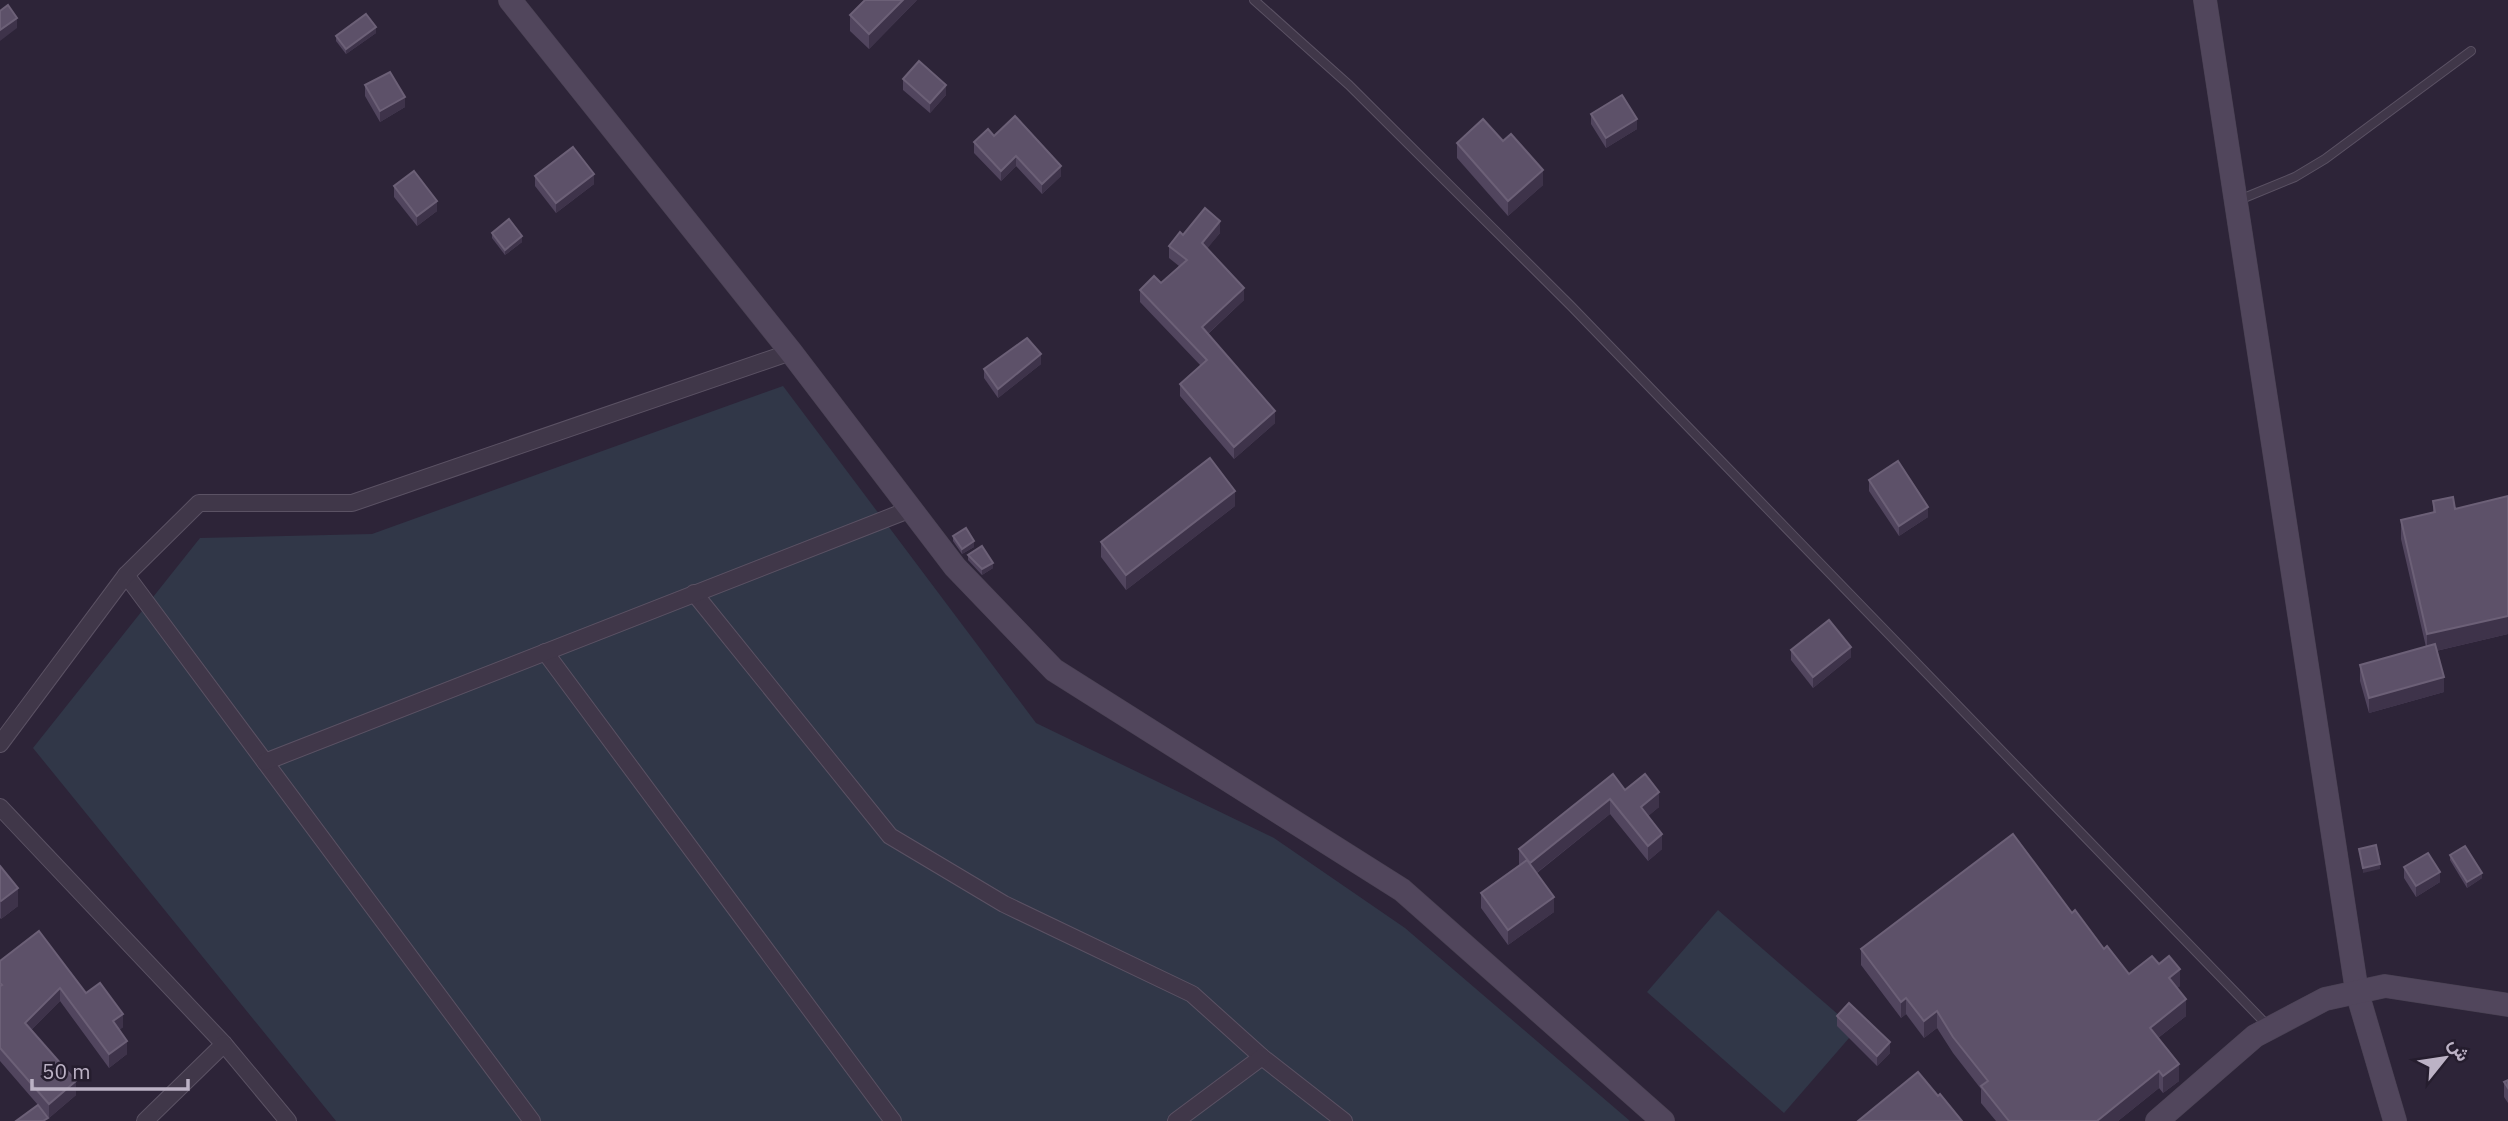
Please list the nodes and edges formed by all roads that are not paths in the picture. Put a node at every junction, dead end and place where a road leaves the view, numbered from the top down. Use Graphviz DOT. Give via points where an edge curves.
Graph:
graph roads {
  1 [pos="510,0"];
  2 [pos="1254,0"];
  3 [pos="2205,0"];
  4 [pos="2471,51"];
  5 [pos="2236,201"];
  6 [pos="791,352"];
  7 [pos="911,509"];
  8 [pos="125,575"];
  9 [pos="694,593"];
  10 [pos="545,652"];
  11 [pos="0,744"];
  12 [pos="265,762"];
  13 [pos="0,807"];
  14 [pos="2357,992"];
  15 [pos="2508,1005"];
  16 [pos="2270,1028"];
  17 [pos="224,1044"];
  18 [pos="1262,1056"];
  19 [pos="145,1121"];
  20 [pos="288,1121"];
  21 [pos="533,1121"];
  22 [pos="893,1121"];
  23 [pos="1176,1121"];
  24 [pos="1344,1121"];
  25 [pos="1661,1121"];
  26 [pos="2157,1121"];
  27 [pos="2395,1121"];
  1 -- 6 [label="street"];
  2 -- 16 [label="lane" via="1349,85 1571,306"];
  3 -- 5 [label="street"];
  4 -- 5 [label="lane" via="2325,159"];
  5 -- 14 [label="street"];
  6 -- 7 [label="street"];
  6 -- 8 [label="street" via="352,503 200,503"];
  7 -- 9 [label="street"];
  7 -- 25 [label="street" via="955,567 1054,670 1402,890"];
  8 -- 11 [label="street"];
  8 -- 12 [label="street"];
  9 -- 10 [label="street"];
  9 -- 18 [label="street" via="890,836 1004,904 1192,994"];
  10 -- 12 [label="street"];
  10 -- 22 [label="street"];
  12 -- 21 [label="street"];
  13 -- 17 [label="street"];
  14 -- 15 [label="street" via="2385,986"];
  14 -- 16 [label="street" via="2325,999"];
  14 -- 27 [label="street"];
  16 -- 26 [label="street"];
  17 -- 19 [label="street"];
  17 -- 20 [label="street"];
  18 -- 23 [label="street"];
  18 -- 24 [label="street"];
}
